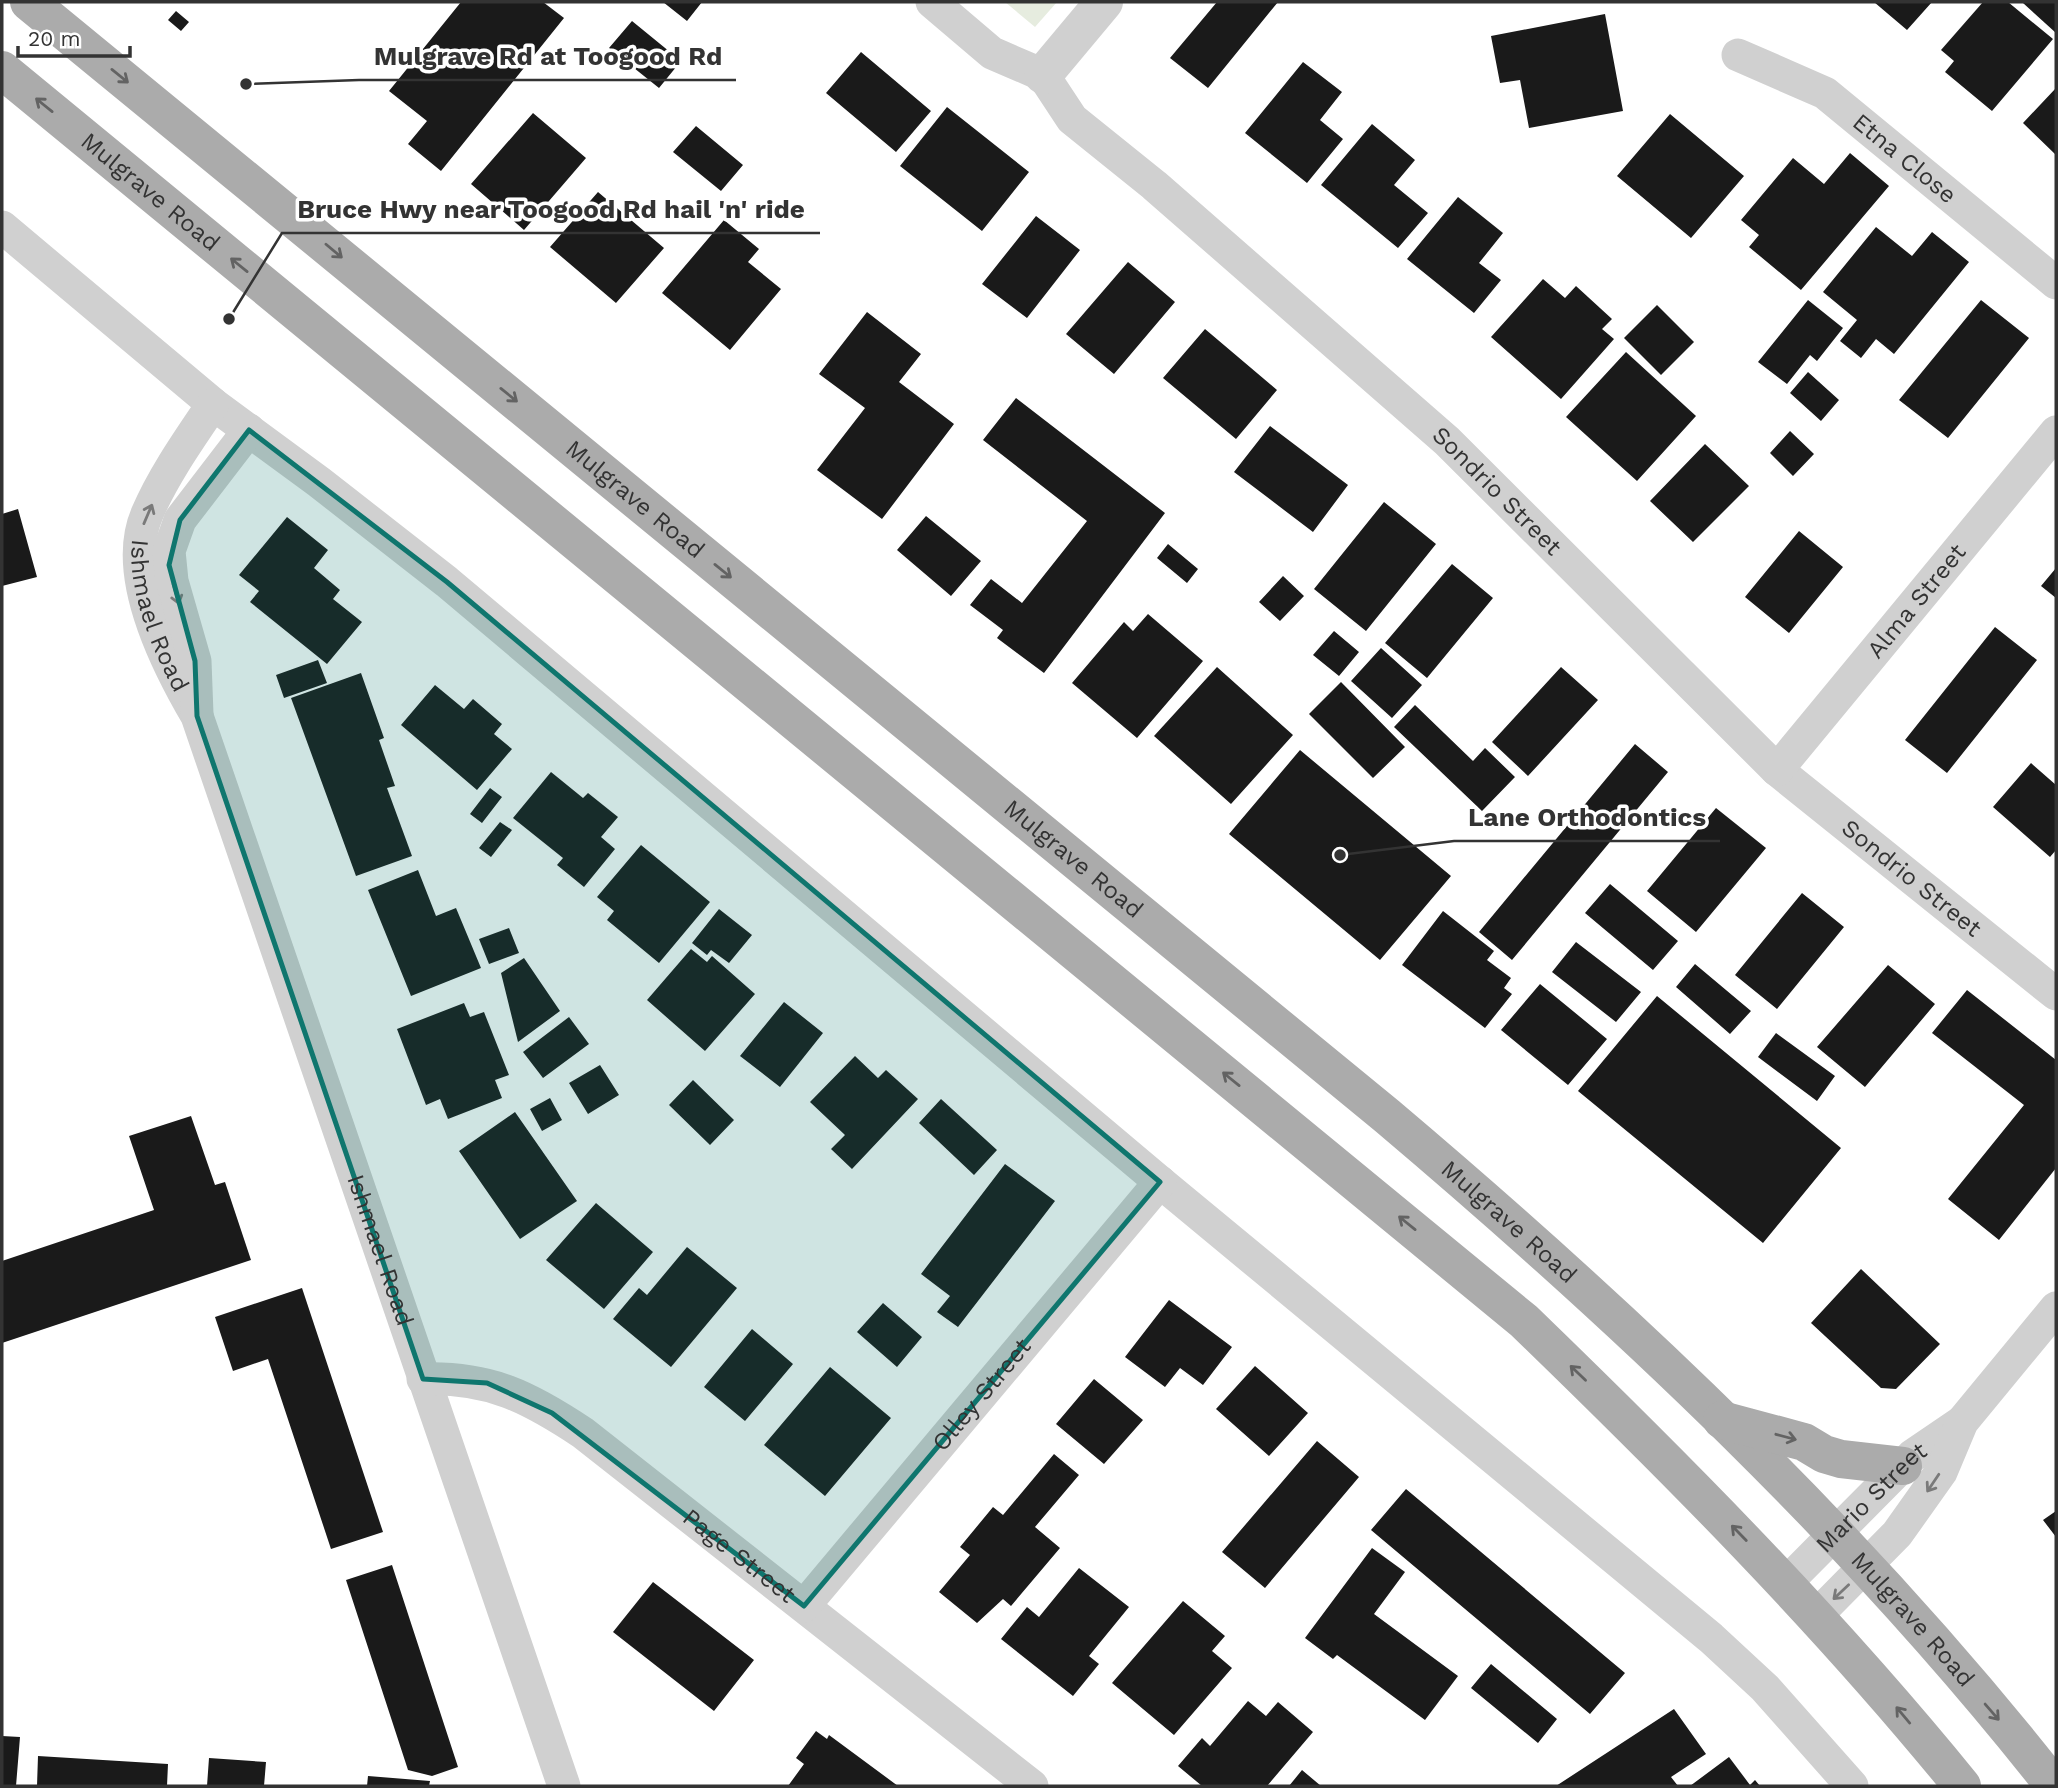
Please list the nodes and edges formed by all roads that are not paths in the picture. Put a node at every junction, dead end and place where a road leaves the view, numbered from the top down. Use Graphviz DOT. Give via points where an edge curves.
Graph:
graph roads {
  1 [pos="29,2"];
  2 [pos="932,2"];
  3 [pos="1104,2"];
  4 [pos="1738,55"];
  5 [pos="2,70"];
  6 [pos="1043,75"];
  7 [pos="2,227"];
  8 [pos="2056,283"];
  9 [pos="213,404"];
  10 [pos="249,430"];
  11 [pos="2056,432"];
  12 [pos="197,716"];
  13 [pos="1777,770"];
  14 [pos="2056,994"];
  15 [pos="1160,1182"];
  16 [pos="2056,1308"];
  17 [pos="424,1379"];
  18 [pos="1720,1420"];
  19 [pos="1962,1422"];
  20 [pos="1903,1466"];
  21 [pos="1835,1535"];
  22 [pos="1866,1568"];
  23 [pos="1786,1583"];
  24 [pos="804,1606"];
  25 [pos="1816,1616"];
  26 [pos="564,1786"];
  27 [pos="1032,1786"];
  28 [pos="1852,1786"];
  29 [pos="1962,1786"];
  30 [pos="2054,1786"];
  1 -- 18 [label="main road, Mulgrave Road, one-way" via="1387,1116 1536,1243"];
  2 -- 6 [label="street" via="992,53"];
  3 -- 6 [label="street"];
  4 -- 8 [label="street, Etna Close" via="1825,93"];
  23 -- 5 [label="main road, Mulgrave Road, one-way" via="1695,1487 1524,1321"];
  6 -- 13 [label="street, Sondrio Street" via="1072,119 1447,441"];
  7 -- 9 [label="street"];
  9 -- 10 [label="street"];
  12 -- 9 [label="street, Ishmael Road, one-way" via="169,668 157,631 142,578 140,539 146,515"];
  10 -- 12 [label="street, Ishmael Road, one-way" via="180,520 169,551 172,581 195,661"];
  10 -- 15 [label="street" via="447,582"];
  11 -- 13 [label="street, Alma Street"];
  12 -- 17 [label="street, Ishmael Road"];
  13 -- 14 [label="street, Sondrio Street"];
  15 -- 24 [label="street, Olley Street"];
  15 -- 28 [label="street" via="1711,1638 1765,1688"];
  16 -- 19 [label="street, Mario Street"];
  17 -- 24 [label="street, Page Street" via="487,1383 552,1413"];
  17 -- 26 [label="street, Ishmael Road"];
  18 -- 20 [label="main road, one-way" via="1804,1441 1841,1459"];
  18 -- 21 [label="main road, Mulgrave Road"];
  19 -- 20 [label="street, Mario Street"];
  19 -- 22 [label="street, Mario Street, one-way" via="1941,1472"];
  20 -- 21 [label="street, Mario Street"];
  21 -- 22 [label="main road, Mulgrave Road"];
  21 -- 23 [label="street, Mario Street"];
  22 -- 25 [label="street, Mario Street, one-way"];
  22 -- 30 [label="main road, Mulgrave Road, one-way"];
  23 -- 25 [label="main road, Mulgrave Road"];
  24 -- 27 [label="street, Page Street"];
  29 -- 25 [label="main road, Mulgrave Road, one-way"];
}
